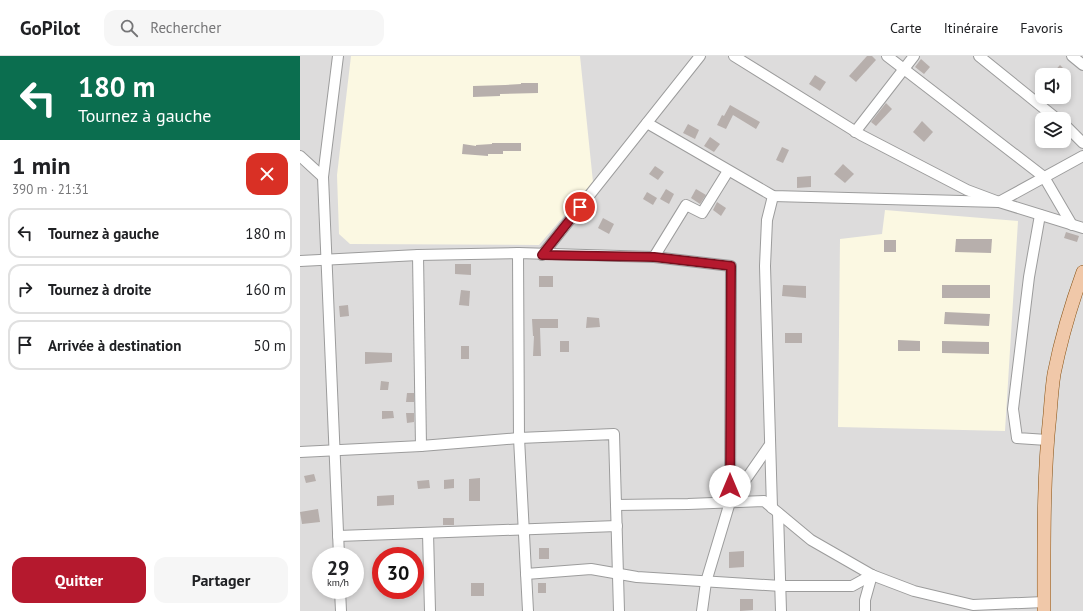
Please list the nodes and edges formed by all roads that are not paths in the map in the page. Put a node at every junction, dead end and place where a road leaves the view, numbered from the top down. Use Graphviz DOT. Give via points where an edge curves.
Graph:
graph roads {
  1 [pos="338,56"];
  2 [pos="700,56"];
  3 [pos="734,56"];
  4 [pos="887,56"];
  5 [pos="914,56"];
  6 [pos="979,56"];
  7 [pos="1072,56"];
  8 [pos="1083,65"];
  9 [pos="904,69"];
  10 [pos="1048,112"];
  11 [pos="647,123"];
  12 [pos="1071,131"];
  13 [pos="855,132"];
  14 [pos="1083,143"];
  15 [pos="300,156"];
  16 [pos="1083,156"];
  17 [pos="728,171"];
  18 [pos="322,177"];
  19 [pos="1044,177"];
  20 [pos="773,196"];
  21 [pos="999,202"];
  22 [pos="1040,215"];
  23 [pos="1072,225"];
  24 [pos="1083,228"];
  25 [pos="518,253"];
  26 [pos="418,255"];
  27 [pos="542,255"];
  28 [pos="654,257"];
  29 [pos="326,260"];
  30 [pos="300,261"];
  31 [pos="1083,272"];
  32 [pos="519,438"];
  33 [pos="1047,440"];
  34 [pos="421,446"];
  35 [pos="769,446"];
  36 [pos="334,450"];
  37 [pos="300,452"];
  38 [pos="730,502"];
  39 [pos="616,505"];
  40 [pos="775,510"];
  41 [pos="617,526"];
  42 [pos="524,529"];
  43 [pos="428,533"];
  44 [pos="338,536"];
  45 [pos="339,547"];
  46 [pos="526,574"];
  47 [pos="619,574"];
  48 [pos="872,575"];
  49 [pos="706,582"];
  50 [pos="781,586"];
  51 [pos="340,599"];
  52 [pos="996,607"];
  53 [pos="1044,607"];
  54 [pos="341,611"];
  55 [pos="430,611"];
  56 [pos="528,611"];
  57 [pos="619,611"];
  58 [pos="702,611"];
  59 [pos="782,611"];
  60 [pos="865,611"];
  1 -- 18 [label="street"];
  2 -- 11 [label="street"];
  3 -- 13 [label="street"];
  4 -- 9 [label="street"];
  5 -- 9 [label="street"];
  6 -- 10 [label="street"];
  7 -- 8 [label="street"];
  9 -- 13 [label="street"];
  9 -- 19 [label="street"];
  11 -- 17 [label="street"];
  11 -- 27 [label="street"];
  12 -- 14 [label="street"];
  13 -- 21 [label="street" via="967,190"];
  15 -- 18 [label="street"];
  16 -- 19 [label="street"];
  17 -- 20 [label="street"];
  17 -- 28 [label="street" via="702,213 686,205"];
  18 -- 29 [label="street"];
  19 -- 21 [label="street"];
  19 -- 23 [label="street"];
  20 -- 21 [label="street"];
  20 -- 35 [label="street" via="767,220 765,266"];
  21 -- 22 [label="street"];
  22 -- 23 [label="street"];
  22 -- 33 [label="street" via="1029,277 1013,409 1017,438"];
  23 -- 24 [label="street"];
  25 -- 26 [label="street"];
  25 -- 27 [label="street"];
  25 -- 32 [label="street"];
  26 -- 29 [label="street"];
  26 -- 34 [label="street"];
  27 -- 28 [label="street"];
  28 -- 38 [label="street" via="731,266"];
  29 -- 30 [label="street"];
  29 -- 36 [label="street"];
  31 -- 33 [label="main road" via="1073,299 1054,376"];
  32 -- 34 [label="street"];
  32 -- 39 [label="street" via="614,434"];
  32 -- 42 [label="street"];
  33 -- 53 [label="main road" via="1044,481"];
  34 -- 36 [label="street"];
  35 -- 38 [label="street"];
  35 -- 40 [label="street"];
  36 -- 37 [label="street"];
  36 -- 44 [label="street"];
  38 -- 39 [label="street"];
  38 -- 40 [label="street" via="764,501"];
  38 -- 49 [label="street"];
  39 -- 41 [label="street"];
  40 -- 48 [label="street" via="811,540"];
  40 -- 50 [label="street"];
  41 -- 42 [label="street"];
  41 -- 47 [label="street"];
  42 -- 43 [label="street"];
  42 -- 46 [label="street"];
  43 -- 44 [label="street"];
  43 -- 55 [label="street"];
  44 -- 45 [label="street"];
  46 -- 47 [label="street" via="590,569"];
  46 -- 56 [label="street"];
  47 -- 49 [label="street"];
  47 -- 57 [label="street"];
  48 -- 50 [label="street" via="852,586"];
  48 -- 52 [label="street" via="914,591"];
  48 -- 60 [label="street" via="865,600"];
  49 -- 50 [label="street"];
  49 -- 58 [label="street"];
  50 -- 59 [label="street"];
  51 -- 54 [label="street"];
  52 -- 53 [label="street"];
}
